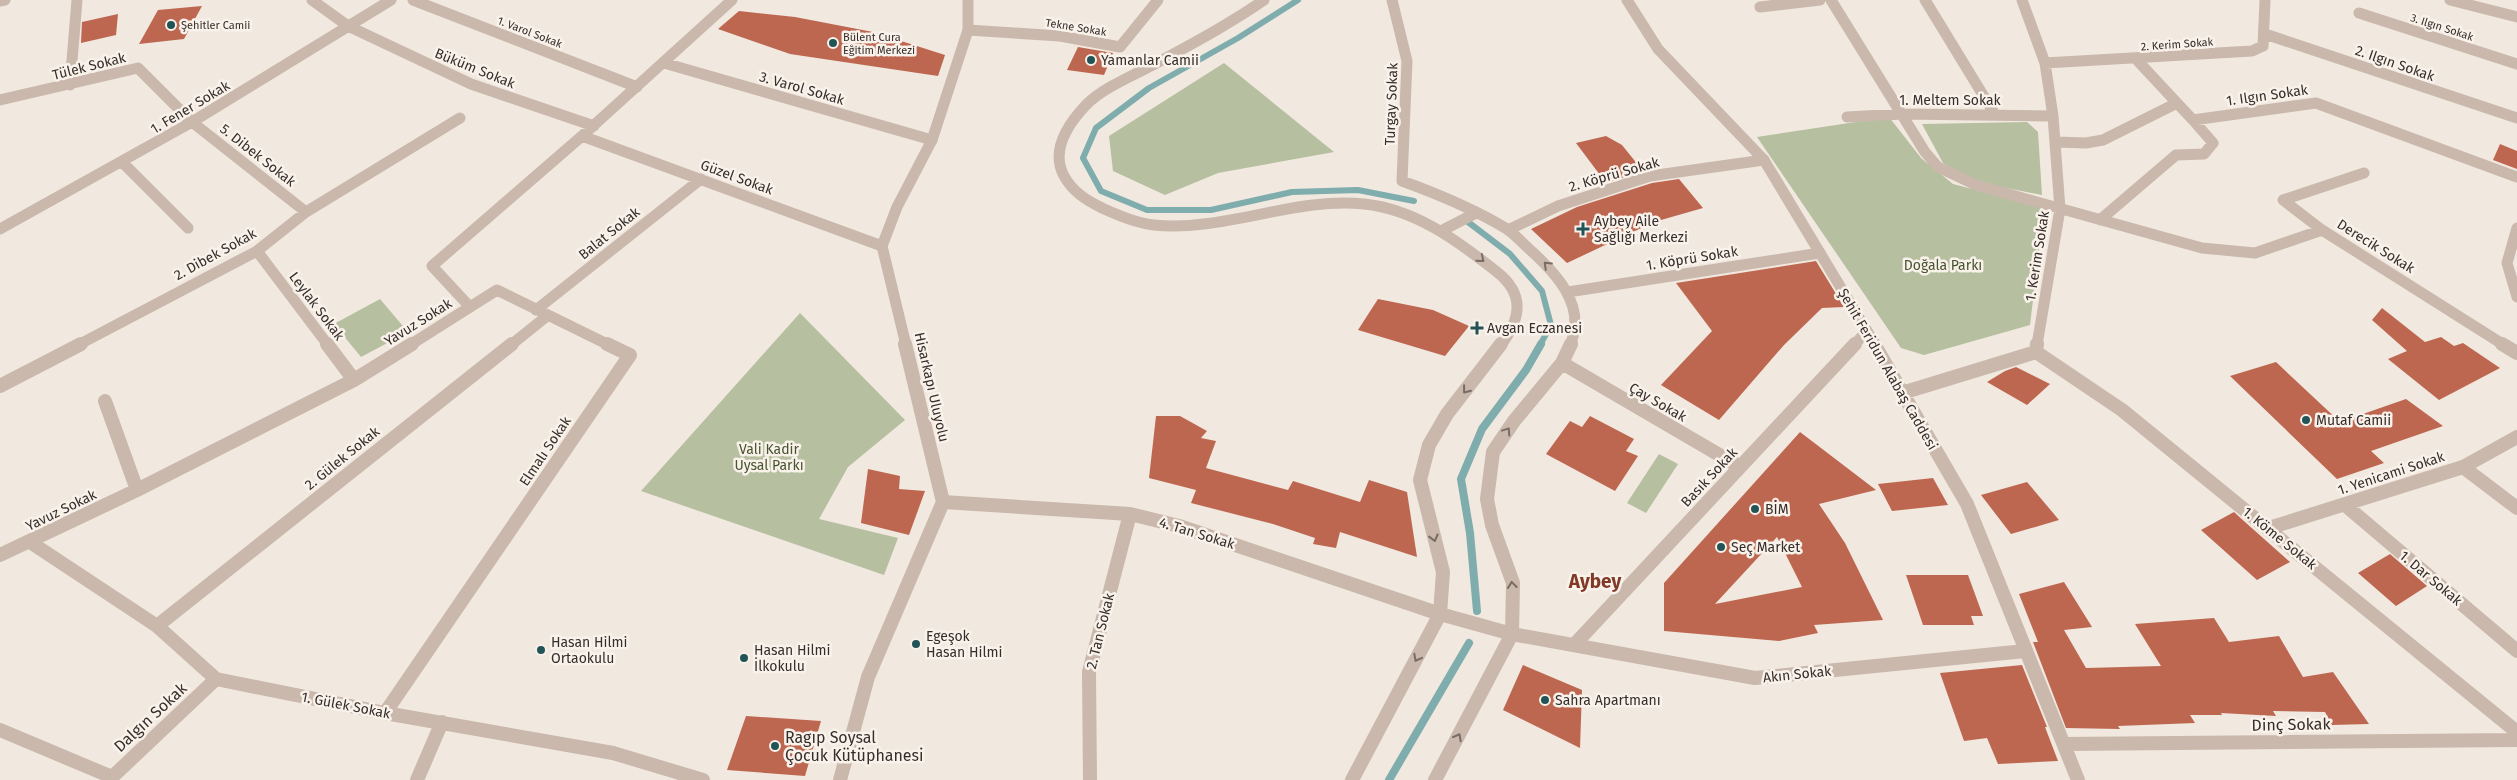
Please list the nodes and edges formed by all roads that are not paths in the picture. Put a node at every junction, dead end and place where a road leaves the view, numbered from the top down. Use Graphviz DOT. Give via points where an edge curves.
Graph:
graph roads {
  1 [pos="5,0"];
  2 [pos="77,0"];
  3 [pos="312,0"];
  4 [pos="391,0"];
  5 [pos="413,0"];
  6 [pos="732,0"];
  7 [pos="968,0"];
  8 [pos="1158,0"];
  9 [pos="1264,0"];
  10 [pos="1392,0"];
  11 [pos="1627,0"];
  12 [pos="1820,0"];
  13 [pos="1831,0"];
  14 [pos="1925,0"];
  15 [pos="2022,0"];
  16 [pos="2265,0"];
  17 [pos="2450,0"];
  18 [pos="0,1"];
  19 [pos="1760,7"];
  20 [pos="2359,13"];
  21 [pos="2517,17"];
  22 [pos="348,26"];
  23 [pos="968,30"];
  24 [pos="2265,34"];
  25 [pos="2136,60"];
  26 [pos="664,63"];
  27 [pos="2045,63"];
  28 [pos="2517,64"];
  29 [pos="70,84"];
  30 [pos="637,87"];
  31 [pos="0,100"];
  32 [pos="2177,103"];
  33 [pos="1994,113"];
  34 [pos="1902,114"];
  35 [pos="2053,116"];
  36 [pos="1847,117"];
  37 [pos="460,118"];
  38 [pos="2517,118"];
  39 [pos="2193,120"];
  40 [pos="192,122"];
  41 [pos="594,126"];
  42 [pos="582,136"];
  43 [pos="932,140"];
  44 [pos="2055,142"];
  45 [pos="1764,160"];
  46 [pos="123,162"];
  47 [pos="2364,173"];
  48 [pos="2517,177"];
  49 [pos="701,180"];
  50 [pos="2060,209"];
  51 [pos="306,212"];
  52 [pos="1476,212"];
  53 [pos="2100,220"];
  54 [pos="188,228"];
  55 [pos="2517,228"];
  56 [pos="0,229"];
  57 [pos="1508,230"];
  58 [pos="2322,230"];
  59 [pos="1441,231"];
  60 [pos="882,246"];
  61 [pos="257,251"];
  62 [pos="1820,253"];
  63 [pos="1568,292"];
  64 [pos="2517,298"];
  65 [pos="470,307"];
  66 [pos="541,313"];
  67 [pos="1867,331"];
  68 [pos="2036,352"];
  69 [pos="2517,353"];
  70 [pos="1562,363"];
  71 [pos="354,380"];
  72 [pos="0,386"];
  73 [pos="1902,393"];
  74 [pos="105,401"];
  75 [pos="2517,437"];
  76 [pos="1740,467"];
  77 [pos="2463,467"];
  78 [pos="136,490"];
  79 [pos="944,502"];
  80 [pos="2345,505"];
  81 [pos="2517,508"];
  82 [pos="1130,514"];
  83 [pos="2269,528"];
  84 [pos="30,542"];
  85 [pos="0,555"];
  86 [pos="1440,614"];
  87 [pos="157,626"];
  88 [pos="1512,634"];
  89 [pos="1574,645"];
  90 [pos="2025,651"];
  91 [pos="2517,651"];
  92 [pos="216,679"];
  93 [pos="385,713"];
  94 [pos="442,722"];
  95 [pos="0,730"];
  96 [pos="2517,732"];
  97 [pos="2517,740"];
  98 [pos="2065,744"];
  99 [pos="111,778"];
  100 [pos="417,780"];
  101 [pos="703,780"];
  102 [pos="840,780"];
  103 [pos="1090,780"];
  104 [pos="1352,780"];
  105 [pos="1435,780"];
  106 [pos="2078,780"];
  1 -- 18 [label="street"];
  2 -- 29 [label="street"];
  3 -- 22 [label="street, Büküm Sokak"];
  4 -- 22 [label="street, 1. Fener Sokak"];
  5 -- 30 [label="street, 1. Varol Sokak"];
  6 -- 26 [label="street, Yavuz Sokak"];
  7 -- 23 [label="street"];
  8 -- 23 [label="street, Tekne Sokak" via="1120,47 1060,36"];
  9 -- 59 [label="street" via="1230,24 1088,103 1074,118 1059,147 1061,170 1069,185 1086,200 1119,216 1153,225 1192,225 1321,204 1364,204 1403,213"];
  10 -- 52 [label="street, Turgay Sokak" via="1407,60 1402,181"];
  11 -- 45 [label="street, Şehit Feridun Alabaş Caddesi" via="1658,49"];
  12 -- 19 [label="street"];
  13 -- 34 [label="street, Derecik Sokak"];
  14 -- 33 [label="street"];
  15 -- 27 [label="street, 1. Kerim Sokak"];
  16 -- 24 [label="street"];
  17 -- 21 [label="street"];
  20 -- 28 [label="street, 3. Ilgın Sokak"];
  22 -- 40 [label="street, 1. Fener Sokak"];
  22 -- 41 [label="street, Büküm Sokak" via="471,84"];
  23 -- 43 [label="street"];
  24 -- 25 [label="street, 2. Kerim Sokak" via="2263,46 2252,51"];
  24 -- 38 [label="street, 2. Ilgın Sokak"];
  25 -- 27 [label="street, 2. Kerim Sokak"];
  25 -- 32 [label="street"];
  26 -- 30 [label="street, Yavuz Sokak"];
  26 -- 43 [label="street, 3. Varol Sokak"];
  27 -- 35 [label="street, 1. Kerim Sokak"];
  29 -- 31 [label="street, Tülek Sokak"];
  29 -- 40 [label="street, Tülek Sokak" via="138,68"];
  30 -- 41 [label="street, Yavuz Sokak"];
  32 -- 39 [label="street"];
  32 -- 44 [label="street" via="2103,140"];
  33 -- 34 [label="street, 1. Meltem Sokak"];
  33 -- 35 [label="street, 1. Meltem Sokak"];
  34 -- 36 [label="street, 1. Meltem Sokak"];
  34 -- 50 [label="street, Derecik Sokak" via="1938,167 1976,185"];
  35 -- 44 [label="street, 1. Kerim Sokak"];
  37 -- 51 [label="street, 2. Dibek Sokak"];
  39 -- 48 [label="street, 1. Ilgın Sokak" via="2316,103"];
  39 -- 53 [label="street" via="2213,143 2204,154 2176,155"];
  40 -- 46 [label="street, 1. Fener Sokak"];
  40 -- 51 [label="street, 5. Dibek Sokak"];
  41 -- 42 [label="street, Yavuz Sokak"];
  42 -- 49 [label="street, Güzel Sokak"];
  42 -- 65 [label="street, Yavuz Sokak" via="432,266"];
  43 -- 60 [label="street" via="897,207"];
  44 -- 50 [label="street, 1. Kerim Sokak"];
  45 -- 57 [label="street, 2. Köprü Sokak" via="1650,176 1558,206"];
  45 -- 62 [label="street, Şehit Feridun Alabaş Caddesi"];
  46 -- 54 [label="street"];
  46 -- 56 [label="street, 1. Fener Sokak"];
  47 -- 58 [label="street" via="2283,200"];
  49 -- 60 [label="street, Güzel Sokak"];
  49 -- 66 [label="street, Balat Sokak"];
  50 -- 53 [label="street, Derecik Sokak"];
  50 -- 68 [label="street, 1. Kerim Sokak"];
  51 -- 61 [label="street, 2. Dibek Sokak"];
  52 -- 57 [label="street"];
  52 -- 59 [label="street"];
  53 -- 58 [label="street, Derecik Sokak" via="2202,248 2254,253"];
  55 -- 64 [label="street" via="2508,263"];
  63 -- 57 [label="street, one-way" via="1552,268"];
  58 -- 69 [label="street, Derecik Sokak"];
  59 -- 86 [label="street, one-way" via="1506,280 1516,295 1517,309 1512,330 1447,414 1430,445 1420,480 1443,572"];
  60 -- 79 [label="street, Hisarkapı Uluyolu"];
  61 -- 71 [label="street, Leylak Sokak"];
  61 -- 72 [label="street, 2. Dibek Sokak"];
  62 -- 63 [label="street, 1. Köprü Sokak"];
  62 -- 67 [label="street, Şehit Feridun Alabaş Caddesi"];
  63 -- 70 [label="street" via="1575,319 1573,339"];
  65 -- 66 [label="street, Elmalı Sokak" via="497,290"];
  65 -- 71 [label="street, Yavuz Sokak"];
  66 -- 87 [label="street, 2. Gülek Sokak"];
  66 -- 93 [label="street, Elmalı Sokak" via="630,355"];
  67 -- 73 [label="street, Şehit Feridun Alabaş Caddesi"];
  67 -- 76 [label="street, Basık Sokak"];
  68 -- 73 [label="street"];
  68 -- 83 [label="street, 1. Köme Sokak" via="2122,410"];
  70 -- 76 [label="street, Çay Sokak"];
  88 -- 70 [label="street, one-way" via="1513,583 1492,525 1487,499 1488,474 1493,452"];
  71 -- 78 [label="street, Yavuz Sokak"];
  73 -- 90 [label="street, Şehit Feridun Alabaş Caddesi" via="1967,504"];
  74 -- 78 [label="street"];
  75 -- 77 [label="street, 1. Yenicami Sokak"];
  76 -- 89 [label="street, Basık Sokak"];
  77 -- 80 [label="street, 1. Yenicami Sokak"];
  77 -- 81 [label="street"];
  78 -- 84 [label="street, Yavuz Sokak"];
  79 -- 82 [label="street, 4. Tan Sokak"];
  79 -- 102 [label="street" via="868,677"];
  80 -- 83 [label="street, 1. Yenicami Sokak"];
  80 -- 91 [label="street, 1. Dar Sokak"];
  82 -- 86 [label="street, 4. Tan Sokak" via="1179,526"];
  82 -- 103 [label="street, 2. Tan Sokak" via="1089,672"];
  83 -- 96 [label="street, 1. Köme Sokak"];
  84 -- 85 [label="street, Yavuz Sokak"];
  84 -- 87 [label="street"];
  86 -- 88 [label="street, 4. Tan Sokak"];
  86 -- 104 [label="street, one-way"];
  87 -- 92 [label="street"];
  88 -- 89 [label="street, Akın Sokak"];
  105 -- 88 [label="street, one-way"];
  89 -- 90 [label="street, Akın Sokak" via="1755,678"];
  90 -- 98 [label="street, Şehit Feridun Alabaş Caddesi"];
  92 -- 93 [label="street, 1. Gülek Sokak"];
  92 -- 99 [label="street, Dalgın Sokak"];
  93 -- 94 [label="street, 1. Gülek Sokak"];
  94 -- 100 [label="street"];
  94 -- 101 [label="street, 1. Gülek Sokak" via="613,753"];
  95 -- 99 [label="street"];
  97 -- 98 [label="street, Dinç Sokak"];
  98 -- 106 [label="street, Şehit Feridun Alabaş Caddesi"];
}
